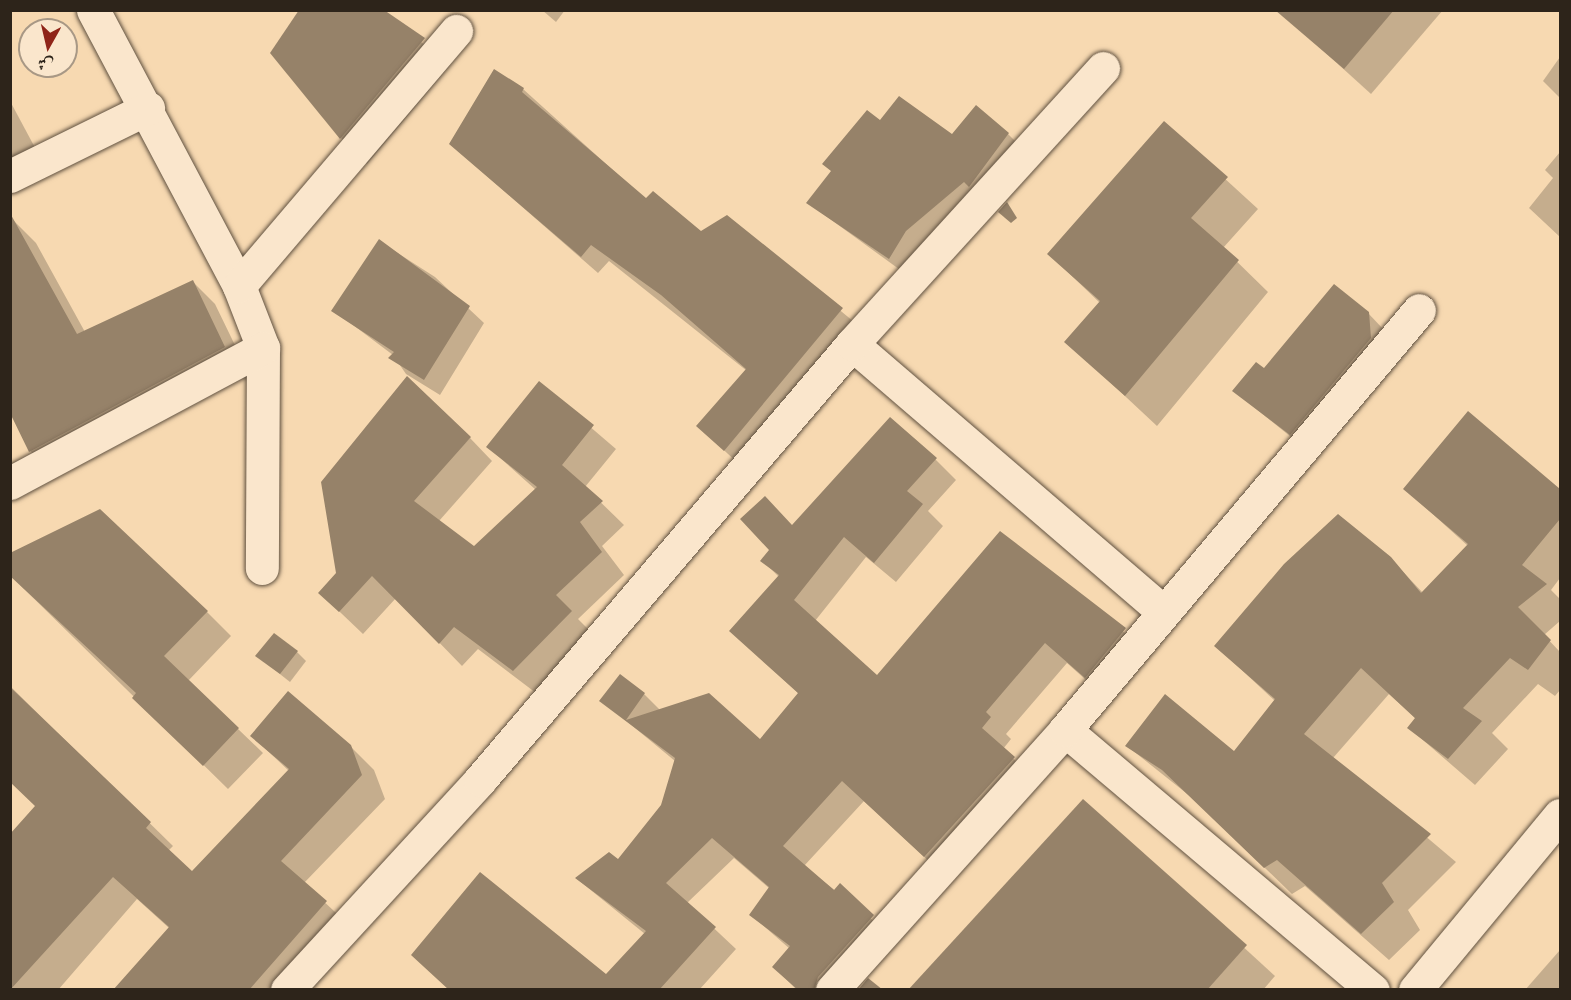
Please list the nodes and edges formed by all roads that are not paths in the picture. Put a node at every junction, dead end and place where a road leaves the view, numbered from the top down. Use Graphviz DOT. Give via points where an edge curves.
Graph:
graph roads {
  1 [pos="93,10"];
  2 [pos="456,31"];
  3 [pos="1103,68"];
  4 [pos="148,108"];
  5 [pos="10,176"];
  6 [pos="239,286"];
  7 [pos="1419,310"];
  8 [pos="852,344"];
  9 [pos="263,348"];
  10 [pos="10,483"];
  11 [pos="262,568"];
  12 [pos="1164,612"];
  13 [pos="1065,730"];
  14 [pos="1560,816"];
  15 [pos="1546,851"];
  16 [pos="287,990"];
  17 [pos="832,990"];
  18 [pos="1373,990"];
  19 [pos="1414,990"];
  1 -- 4 [label="street"];
  2 -- 6 [label="street"];
  3 -- 8 [label="street"];
  4 -- 5 [label="street"];
  4 -- 6 [label="street"];
  6 -- 9 [label="street"];
  7 -- 12 [label="street"];
  8 -- 12 [label="street"];
  8 -- 16 [label="street" via="480,780"];
  9 -- 10 [label="street"];
  9 -- 11 [label="street"];
  12 -- 13 [label="street"];
  13 -- 17 [label="street"];
  13 -- 18 [label="street"];
  14 -- 15 [label="street"];
  15 -- 19 [label="street"];
}
